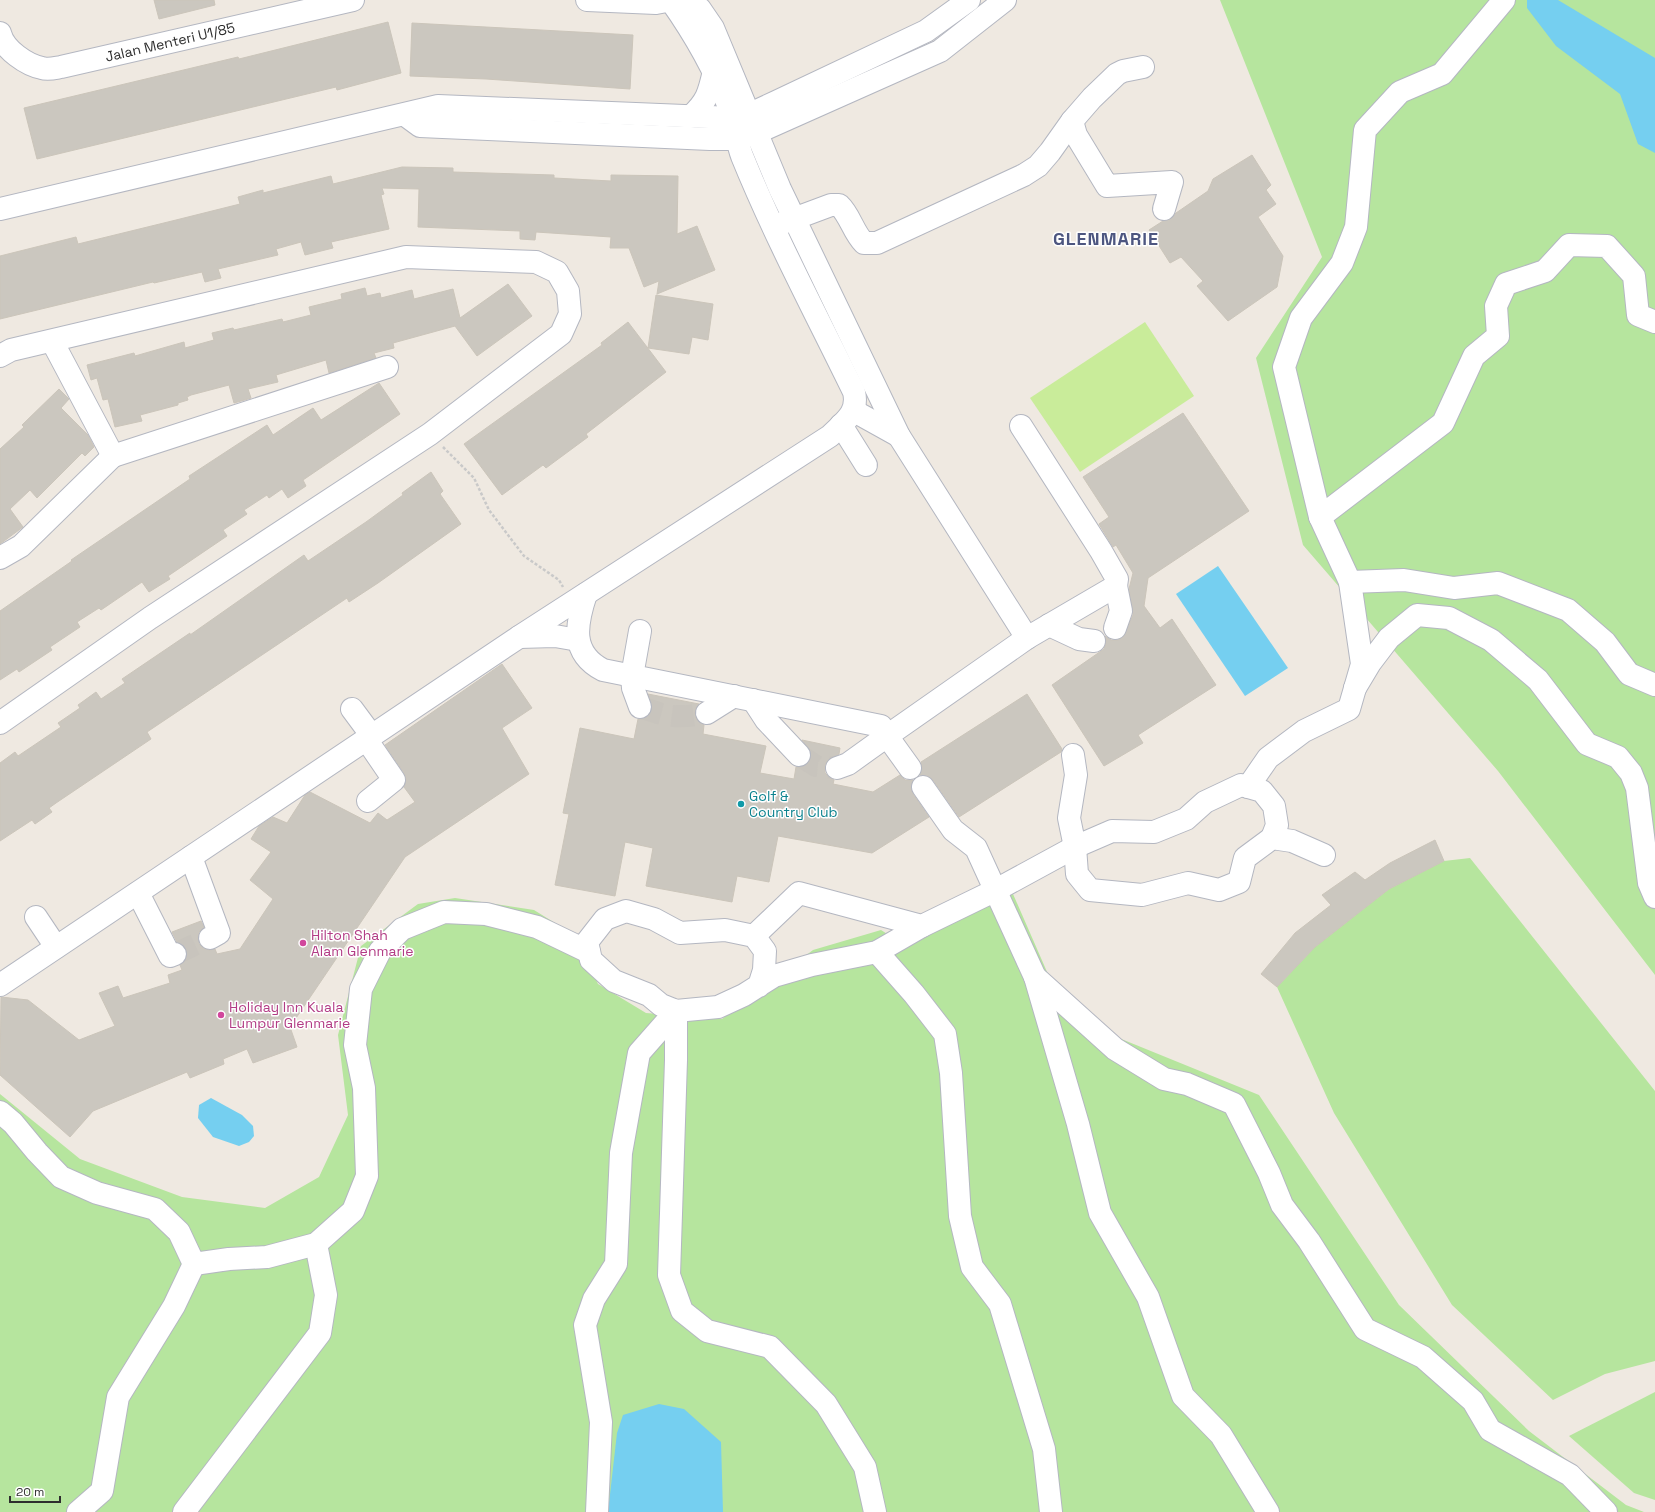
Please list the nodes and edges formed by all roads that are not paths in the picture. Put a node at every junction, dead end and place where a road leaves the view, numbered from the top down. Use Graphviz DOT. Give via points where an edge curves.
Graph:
graph roads {
  1 [pos="353,0"];
  2 [pos="587,0"];
  3 [pos="678,0"];
  4 [pos="969,0"];
  5 [pos="1005,0"];
  6 [pos="1504,0"];
  7 [pos="0,33"];
  8 [pos="1143,67"];
  9 [pos="714,71"];
  10 [pos="735,81"];
  11 [pos="776,102"];
  12 [pos="405,115"];
  13 [pos="690,117"];
  14 [pos="1072,121"];
  15 [pos="744,126"];
  16 [pos="0,209"];
  17 [pos="1164,209"];
  18 [pos="784,222"];
  19 [pos="1655,322"];
  20 [pos="52,341"];
  21 [pos="0,356"];
  22 [pos="387,367"];
  23 [pos="848,418"];
  24 [pos="1021,426"];
  25 [pos="899,436"];
  26 [pos="112,456"];
  27 [pos="866,465"];
  28 [pos="1320,517"];
  29 [pos="0,558"];
  30 [pos="1350,582"];
  31 [pos="1116,586"];
  32 [pos="579,598"];
  33 [pos="1049,625"];
  34 [pos="1115,628"];
  35 [pos="640,631"];
  36 [pos="519,637"];
  37 [pos="1027,638"];
  38 [pos="578,640"];
  39 [pos="1094,641"];
  40 [pos="632,676"];
  41 [pos="1655,685"];
  42 [pos="1355,688"];
  43 [pos="744,698"];
  44 [pos="640,707"];
  45 [pos="352,709"];
  46 [pos="707,713"];
  47 [pos="0,723"];
  48 [pos="888,736"];
  49 [pos="369,737"];
  50 [pos="799,755"];
  51 [pos="1074,755"];
  52 [pos="836,768"];
  53 [pos="910,768"];
  54 [pos="923,787"];
  55 [pos="1248,787"];
  56 [pos="368,801"];
  57 [pos="1272,838"];
  58 [pos="1075,847"];
  59 [pos="1324,855"];
  60 [pos="191,857"];
  61 [pos="996,890"];
  62 [pos="138,892"];
  63 [pos="1655,897"];
  64 [pos="36,917"];
  65 [pos="922,926"];
  66 [pos="210,938"];
  67 [pos="759,943"];
  68 [pos="56,947"];
  69 [pos="589,952"];
  70 [pos="877,952"];
  71 [pos="175,954"];
  72 [pos="794,970"];
  73 [pos="1035,978"];
  74 [pos="0,985"];
  75 [pos="759,986"];
  76 [pos="676,1011"];
  77 [pos="0,1112"];
  78 [pos="316,1244"];
  79 [pos="194,1264"];
  80 [pos="78,1512"];
  81 [pos="184,1512"];
  82 [pos="597,1512"];
  83 [pos="875,1512"];
  84 [pos="1051,1512"];
  85 [pos="1268,1512"];
  86 [pos="1606,1512"];
  1 -- 7 [label="street, Jalan Menteri U1/85" via="44,69 30,64 12,51"];
  2 -- 3 [label="street" via="656,3"];
  3 -- 9 [label="street"];
  3 -- 10 [label="street" via="700,9 713,28"];
  4 -- 11 [label="street" via="926,31"];
  5 -- 15 [label="street" via="940,51"];
  6 -- 28 [label="street" via="1442,74 1400,92 1366,130 1356,227 1342,263 1301,318 1284,367"];
  8 -- 14 [label="street" via="1117,74"];
  9 -- 13 [label="street" via="708,95 701,107"];
  9 -- 15 [label="street"];
  10 -- 11 [label="street"];
  10 -- 15 [label="street"];
  11 -- 15 [label="street"];
  12 -- 13 [label="street" via="438,106"];
  12 -- 15 [label="street" via="420,126 710,140"];
  12 -- 16 [label="street"];
  13 -- 15 [label="street"];
  14 -- 17 [label="street" via="1076,135 1107,186 1172,182"];
  14 -- 18 [label="street" via="1038,166 1024,175 877,243 864,243 857,237 844,210 838,205 831,205"];
  15 -- 18 [label="street" via="763,178"];
  18 -- 23 [label="street" via="854,392 856,402"];
  18 -- 25 [label="street"];
  19 -- 28 [label="street" via="1638,315 1634,276 1607,246 1569,245 1545,271 1506,284 1496,306 1498,336 1474,356 1442,423"];
  20 -- 21 [label="street" via="11,350"];
  20 -- 26 [label="street"];
  20 -- 47 [label="street" via="406,257 536,262 557,272 568,291 570,314 561,334 430,434 150,618"];
  22 -- 26 [label="street"];
  23 -- 25 [label="street"];
  23 -- 27 [label="street"];
  23 -- 32 [label="street" via="830,436"];
  24 -- 31 [label="street" via="1101,551 1117,579"];
  25 -- 37 [label="street"];
  26 -- 29 [label="street" via="21,546"];
  28 -- 30 [label="street"];
  30 -- 41 [label="street" via="1404,580 1454,588 1498,583 1568,610 1605,642 1629,674"];
  30 -- 42 [label="street" via="1362,664"];
  31 -- 33 [label="street"];
  31 -- 34 [label="street" via="1121,611"];
  32 -- 36 [label="street"];
  32 -- 38 [label="street"];
  33 -- 37 [label="street"];
  33 -- 39 [label="street" via="1080,639"];
  35 -- 40 [label="street"];
  36 -- 38 [label="street" via="555,636"];
  36 -- 49 [label="street"];
  37 -- 48 [label="street"];
  38 -- 40 [label="street" via="586,656 595,666"];
  40 -- 43 [label="street"];
  40 -- 44 [label="street" via="633,688"];
  42 -- 55 [label="street" via="1348,709 1304,731 1268,758"];
  42 -- 63 [label="street" via="1389,638 1417,615 1449,618 1491,640 1538,680 1587,744 1618,757 1631,773 1637,788 1649,883"];
  43 -- 46 [label="street"];
  43 -- 48 [label="street" via="881,726"];
  43 -- 50 [label="street"];
  45 -- 49 [label="street"];
  48 -- 52 [label="street" via="848,764"];
  48 -- 53 [label="street"];
  49 -- 56 [label="street" via="394,780"];
  49 -- 60 [label="street"];
  51 -- 58 [label="street" via="1076,775 1069,818"];
  54 -- 61 [label="street" via="952,830 976,848"];
  55 -- 57 [label="street" via="1262,791 1274,806 1277,825"];
  55 -- 58 [label="street" via="1241,785 1205,802 1186,819 1154,832 1112,831"];
  57 -- 58 [label="street" via="1245,858 1239,882 1219,890 1188,883 1142,895 1090,890 1077,874"];
  57 -- 59 [label="street" via="1292,841"];
  58 -- 61 [label="street"];
  60 -- 62 [label="street"];
  60 -- 66 [label="street" via="219,933"];
  61 -- 65 [label="street"];
  61 -- 73 [label="street"];
  62 -- 68 [label="street"];
  62 -- 71 [label="street" via="170,956"];
  64 -- 68 [label="street"];
  65 -- 67 [label="street" via="799,893"];
  65 -- 70 [label="street"];
  67 -- 69 [label="street" via="726,930 680,933 654,919 626,911 605,919 587,942"];
  67 -- 72 [label="street"];
  67 -- 75 [label="street" via="764,970"];
  68 -- 74 [label="street"];
  69 -- 76 [label="street" via="591,960 614,981 649,995 661,1005"];
  69 -- 78 [label="street" via="536,927 486,914 444,912 402,929 380,951 361,990 355,1045 364,1088 367,1176 353,1211"];
  70 -- 72 [label="street" via="812,964"];
  70 -- 84 [label="street" via="945,1034 951,1073 960,1216 972,1267 1000,1304 1044,1449"];
  72 -- 75 [label="street" via="774,976"];
  73 -- 85 [label="street" via="1078,1124 1100,1213 1148,1297 1183,1396 1221,1434"];
  73 -- 86 [label="street" via="1115,1048 1164,1079 1187,1084 1234,1104 1282,1205 1309,1241 1365,1329 1423,1357 1473,1401 1490,1430 1570,1475"];
  75 -- 76 [label="street" via="718,1007"];
  76 -- 82 [label="street" via="639,1053 621,1153 616,1264 594,1299 586,1325 601,1422"];
  76 -- 83 [label="street" via="669,1275 682,1311 707,1331 770,1348 826,1404 865,1466"];
  77 -- 79 [label="street" via="61,1177 97,1193 155,1208 179,1232"];
  78 -- 79 [label="street" via="267,1257"];
  78 -- 81 [label="street" via="326,1295 320,1333"];
  79 -- 80 [label="street" via="174,1306 118,1397 102,1491"];
}
